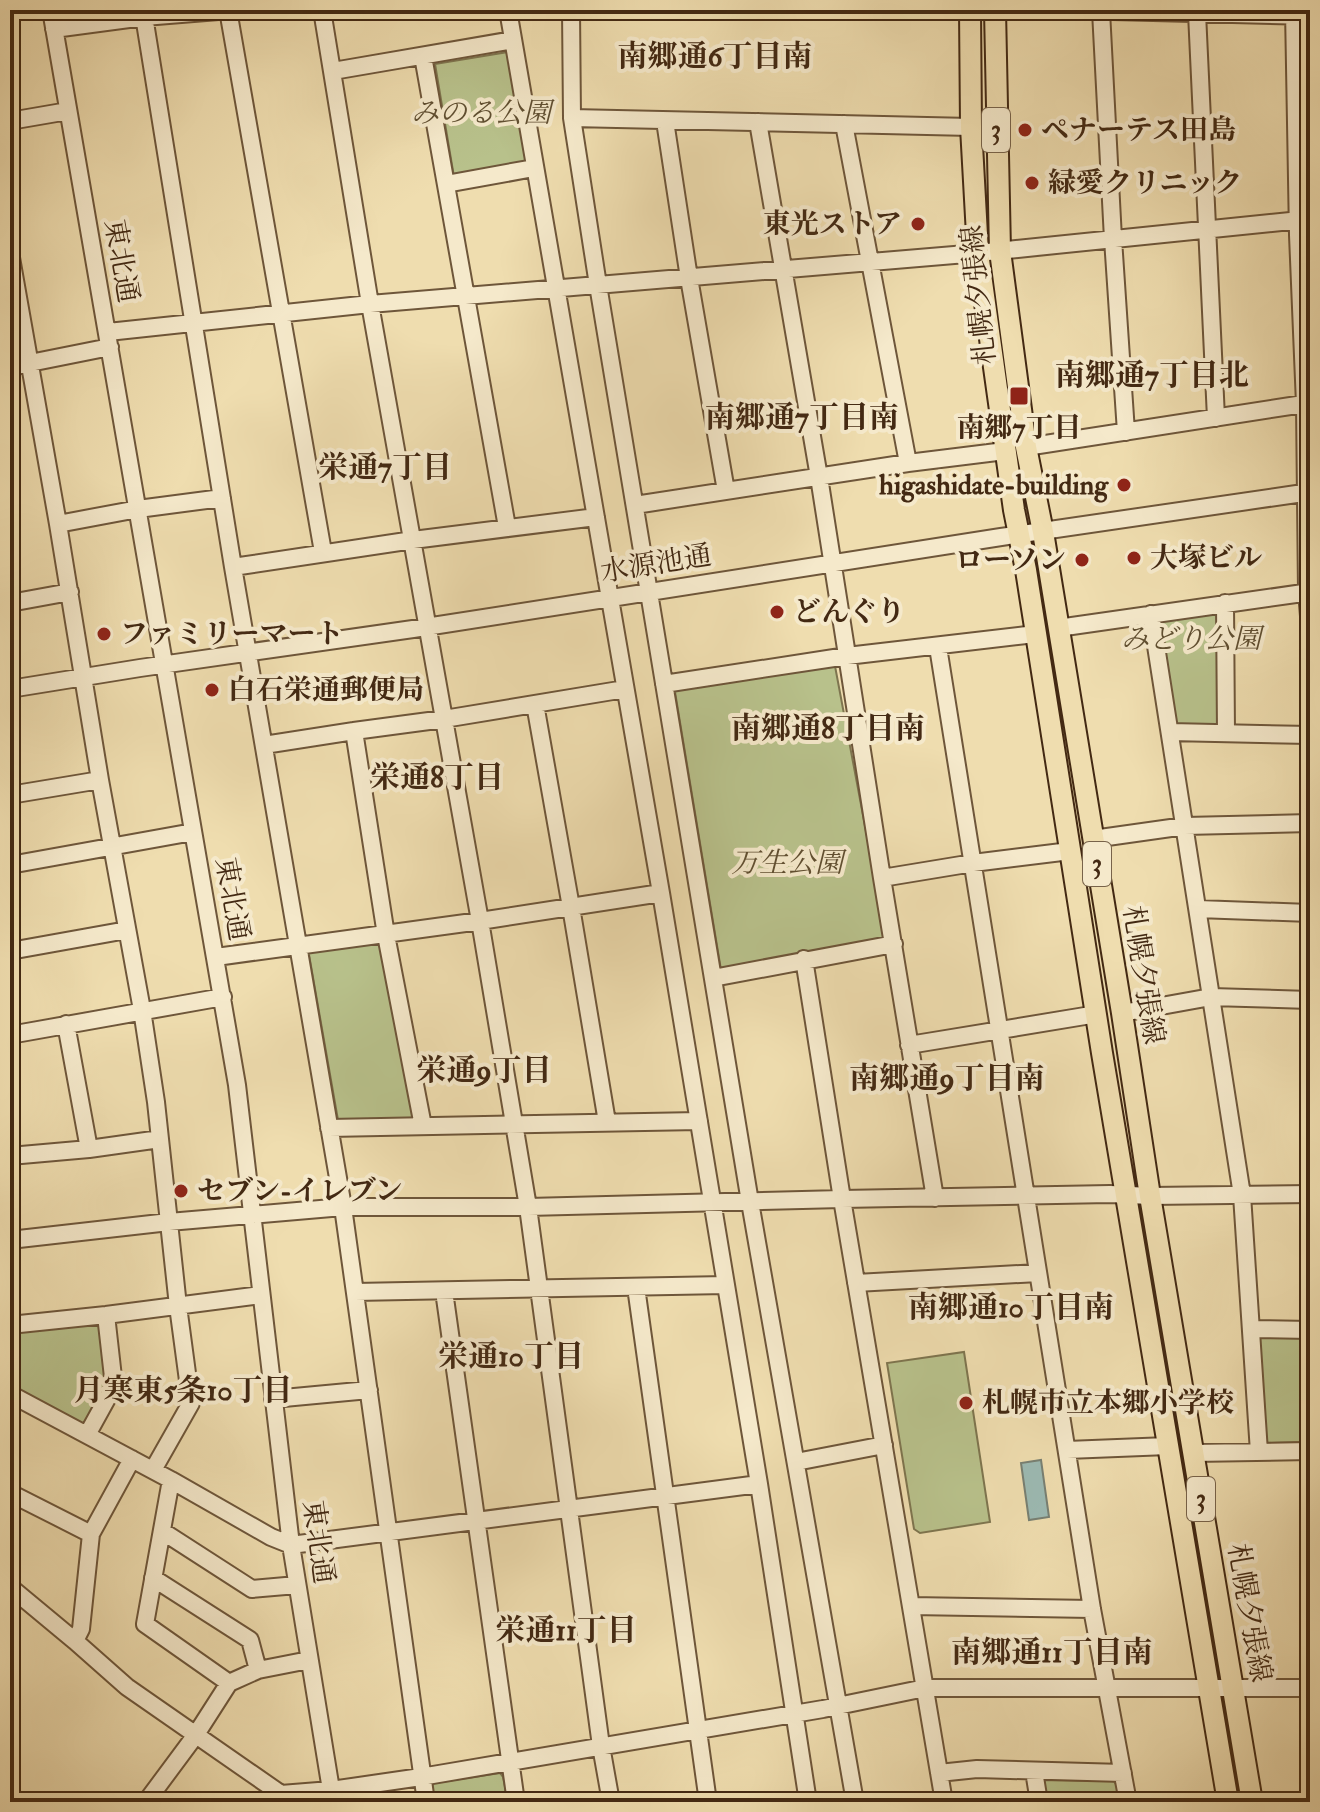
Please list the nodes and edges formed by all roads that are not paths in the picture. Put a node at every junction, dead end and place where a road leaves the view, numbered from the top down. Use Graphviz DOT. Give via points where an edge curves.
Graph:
graph roads {
  1 [pos="51,10"];
  2 [pos="229,10"];
  3 [pos="322,10"];
  4 [pos="508,10"];
  5 [pos="571,10"];
  6 [pos="970,10"];
  7 [pos="995,10"];
  8 [pos="1073,10"];
  9 [pos="1101,11"];
  10 [pos="1197,13"];
  11 [pos="143,14"];
  12 [pos="1299,14"];
  13 [pos="54,29"];
  14 [pos="513,40"];
  15 [pos="423,56"];
  16 [pos="333,71"];
  17 [pos="68,111"];
  18 [pos="572,118"];
  19 [pos="10,121"];
  20 [pos="665,121"];
  21 [pos="758,122"];
  22 [pos="844,124"];
  23 [pos="971,127"];
  24 [pos="534,168"];
  25 [pos="446,184"];
  26 [pos="1304,220"];
  27 [pos="1208,229"];
  28 [pos="1113,239"];
  29 [pos="1000,251"];
  30 [pos="10,252"];
  31 [pos="978,253"];
  32 [pos="871,262"];
  33 [pos="783,270"];
  34 [pos="689,278"];
  35 [pos="591,285"];
  36 [pos="558,288"];
  37 [pos="466,296"];
  38 [pos="370,304"];
  39 [pos="281,313"];
  40 [pos="193,322"];
  41 [pos="109,340"];
  42 [pos="30,363"];
  43 [pos="10,367"];
  44 [pos="1307,404"];
  45 [pos="1216,418"];
  46 [pos="1126,432"];
  47 [pos="1026,447"];
  48 [pos="1005,451"];
  49 [pos="908,463"];
  50 [pos="819,477"];
  51 [pos="726,491"];
  52 [pos="1308,492"];
  53 [pos="222,498"];
  54 [pos="635,505"];
  55 [pos="138,509"];
  56 [pos="596,517"];
  57 [pos="58,524"];
  58 [pos="507,527"];
  59 [pos="1043,532"];
  60 [pos="1020,534"];
  61 [pos="413,540"];
  62 [pos="323,552"];
  63 [pos="832,563"];
  64 [pos="233,567"];
  65 [pos="70,592"];
  66 [pos="1308,592"];
  67 [pos="642,593"];
  68 [pos="612,597"];
  69 [pos="10,603"];
  70 [pos="1225,603"];
  71 [pos="1151,614"];
  72 [pos="428,627"];
  73 [pos="1058,628"];
  74 [pos="1310,628"];
  75 [pos="1035,634"];
  76 [pos="938,647"];
  77 [pos="248,653"];
  78 [pos="847,656"];
  79 [pos="164,665"];
  80 [pos="83,678"];
  81 [pos="664,684"];
  82 [pos="10,689"];
  83 [pos="625,689"];
  84 [pos="535,704"];
  85 [pos="444,719"];
  86 [pos="354,731"];
  87 [pos="1170,732"];
  88 [pos="1226,733"];
  89 [pos="1310,735"];
  90 [pos="264,745"];
  91 [pos="100,780"];
  92 [pos="10,795"];
  93 [pos="1310,823"];
  94 [pos="1185,826"];
  95 [pos="193,832"];
  96 [pos="1093,839"];
  97 [pos="113,847"];
  98 [pos="1070,851"];
  99 [pos="973,863"];
  100 [pos="10,865"];
  101 [pos="882,878"];
  102 [pos="661,893"];
  103 [pos="571,907"];
  104 [pos="1198,909"];
  105 [pos="1310,913"];
  106 [pos="480,921"];
  107 [pos="127,930"];
  108 [pos="386,935"];
  109 [pos="894,944"];
  110 [pos="297,945"];
  111 [pos="10,951"];
  112 [pos="216,957"];
  113 [pos="804,959"];
  114 [pos="713,978"];
  115 [pos="223,997"];
  116 [pos="1211,997"];
  117 [pos="1310,1000"];
  118 [pos="142,1010"];
  119 [pos="1122,1013"];
  120 [pos="1097,1014"];
  121 [pos="66,1024"];
  122 [pos="999,1031"];
  123 [pos="10,1035"];
  124 [pos="909,1045"];
  125 [pos="699,1121"];
  126 [pos="607,1122"];
  127 [pos="513,1125"];
  128 [pos="423,1126"];
  129 [pos="329,1128"];
  130 [pos="160,1139"];
  131 [pos="89,1149"];
  132 [pos="11,1150"];
  133 [pos="1310,1194"];
  134 [pos="1126,1195"];
  135 [pos="1242,1195"];
  136 [pos="1025,1196"];
  137 [pos="1150,1196"];
  138 [pos="935,1198"];
  139 [pos="842,1199"];
  140 [pos="714,1202"];
  141 [pos="744,1202"];
  142 [pos="343,1207"];
  143 [pos="528,1207"];
  144 [pos="251,1214"];
  145 [pos="169,1222"];
  146 [pos="10,1240"];
  147 [pos="1038,1273"];
  148 [pos="856,1283"];
  149 [pos="726,1285"];
  150 [pos="636,1287"];
  151 [pos="538,1288"];
  152 [pos="444,1291"];
  153 [pos="355,1292"];
  154 [pos="261,1295"];
  155 [pos="178,1306"];
  156 [pos="106,1315"];
  157 [pos="10,1325"];
  158 [pos="1251,1329"];
  159 [pos="1310,1330"];
  160 [pos="369,1390"];
  161 [pos="273,1399"];
  162 [pos="12,1401"];
  163 [pos="87,1435"];
  164 [pos="884,1445"];
  165 [pos="1168,1446"];
  166 [pos="1067,1450"];
  167 [pos="1310,1451"];
  168 [pos="1259,1452"];
  169 [pos="1193,1453"];
  170 [pos="132,1459"];
  171 [pos="796,1462"];
  172 [pos="153,1470"];
  173 [pos="171,1480"];
  174 [pos="759,1484"];
  175 [pos="10,1493"];
  176 [pos="665,1496"];
  177 [pos="569,1509"];
  178 [pos="476,1522"];
  179 [pos="162,1531"];
  180 [pos="91,1534"];
  181 [pos="389,1534"];
  182 [pos="291,1545"];
  183 [pos="153,1578"];
  184 [pos="297,1585"];
  185 [pos="10,1587"];
  186 [pos="911,1606"];
  187 [pos="1092,1609"];
  188 [pos="75,1641"];
  189 [pos="309,1660"];
  190 [pos="258,1670"];
  191 [pos="229,1683"];
  192 [pos="925,1688"];
  193 [pos="1107,1688"];
  194 [pos="1209,1688"];
  195 [pos="1233,1688"];
  196 [pos="1310,1688"];
  197 [pos="831,1707"];
  198 [pos="797,1713"];
  199 [pos="697,1730"];
  200 [pos="195,1736"];
  201 [pos="601,1746"];
  202 [pos="509,1762"];
  203 [pos="1034,1771"];
  204 [pos="939,1773"];
  205 [pos="1123,1773"];
  206 [pos="421,1777"];
  207 [pos="332,1796"];
  208 [pos="146,1802"];
  209 [pos="426,1802"];
  210 [pos="516,1802"];
  211 [pos="611,1802"];
  212 [pos="708,1802"];
  213 [pos="808,1802"];
  214 [pos="855,1802"];
  215 [pos="944,1802"];
  216 [pos="1039,1802"];
  217 [pos="1128,1802"];
  218 [pos="1228,1802"];
  219 [pos="1252,1802"];
  1 -- 13 [label="street, 東北通"];
  2 -- 11 [label="street"];
  2 -- 39 [label="street"];
  3 -- 16 [label="street"];
  4 -- 14 [label="street"];
  5 -- 18 [label="street"];
  6 -- 23 [label="main road, 札幌夕張線 / 3"];
  7 -- 29 [label="main road, 札幌夕張線 / 3"];
  8 -- 9 [label="street"];
  9 -- 10 [label="street"];
  9 -- 28 [label="street"];
  10 -- 12 [label="street"];
  10 -- 27 [label="street"];
  11 -- 13 [label="street"];
  11 -- 40 [label="street"];
  12 -- 26 [label="street"];
  13 -- 17 [label="street, 東北通"];
  14 -- 15 [label="street"];
  14 -- 24 [label="street"];
  15 -- 16 [label="street"];
  15 -- 25 [label="street"];
  16 -- 38 [label="street"];
  17 -- 19 [label="street"];
  17 -- 41 [label="street, 東北通"];
  18 -- 20 [label="street"];
  18 -- 35 [label="street"];
  20 -- 21 [label="street"];
  20 -- 34 [label="street"];
  21 -- 22 [label="street"];
  21 -- 33 [label="street"];
  22 -- 23 [label="street"];
  22 -- 32 [label="street"];
  23 -- 31 [label="main road, 札幌夕張線 / 3"];
  24 -- 25 [label="street"];
  24 -- 36 [label="street"];
  25 -- 37 [label="street"];
  26 -- 27 [label="street"];
  26 -- 44 [label="street"];
  27 -- 28 [label="street"];
  27 -- 45 [label="street"];
  28 -- 29 [label="street"];
  28 -- 46 [label="street"];
  29 -- 31 [label="street"];
  29 -- 47 [label="main road, 札幌夕張線 / 3"];
  30 -- 42 [label="street"];
  31 -- 32 [label="street"];
  31 -- 48 [label="main road, 札幌夕張線 / 3"];
  32 -- 33 [label="street"];
  32 -- 49 [label="street"];
  33 -- 34 [label="street"];
  33 -- 50 [label="street"];
  34 -- 35 [label="street"];
  34 -- 51 [label="street"];
  35 -- 36 [label="street"];
  35 -- 54 [label="street"];
  36 -- 37 [label="street"];
  36 -- 56 [label="street"];
  37 -- 38 [label="street"];
  37 -- 58 [label="street"];
  38 -- 39 [label="street"];
  38 -- 61 [label="street"];
  39 -- 40 [label="street"];
  39 -- 62 [label="street"];
  40 -- 41 [label="street"];
  40 -- 53 [label="street"];
  41 -- 42 [label="street"];
  41 -- 55 [label="street, 東北通"];
  42 -- 43 [label="street"];
  42 -- 57 [label="street"];
  44 -- 45 [label="street"];
  44 -- 52 [label="street"];
  45 -- 46 [label="street"];
  46 -- 47 [label="street"];
  47 -- 59 [label="main road, 札幌夕張線 / 3"];
  48 -- 49 [label="street"];
  48 -- 60 [label="main road, 札幌夕張線 / 3"];
  49 -- 50 [label="street"];
  50 -- 51 [label="street"];
  50 -- 63 [label="street"];
  51 -- 54 [label="street"];
  52 -- 59 [label="street, 水源池通"];
  52 -- 66 [label="street"];
  53 -- 55 [label="street"];
  53 -- 64 [label="street"];
  54 -- 67 [label="street"];
  55 -- 57 [label="street"];
  55 -- 79 [label="street, 東北通"];
  56 -- 58 [label="street"];
  56 -- 68 [label="street"];
  57 -- 65 [label="street"];
  58 -- 61 [label="street"];
  59 -- 60 [label="street, 水源池通"];
  59 -- 73 [label="main road, 札幌夕張線 / 3"];
  60 -- 63 [label="street, 水源池通"];
  60 -- 75 [label="main road, 札幌夕張線 / 3"];
  61 -- 62 [label="street"];
  61 -- 72 [label="street"];
  62 -- 64 [label="street"];
  63 -- 67 [label="street, 水源池通"];
  63 -- 78 [label="street"];
  64 -- 77 [label="street"];
  65 -- 69 [label="street"];
  65 -- 80 [label="street"];
  66 -- 70 [label="street"];
  66 -- 74 [label="street"];
  67 -- 68 [label="street, 水源池通"];
  67 -- 81 [label="street"];
  68 -- 72 [label="street, 水源池通"];
  68 -- 83 [label="street"];
  70 -- 71 [label="street"];
  70 -- 88 [label="street"];
  71 -- 73 [label="street"];
  71 -- 87 [label="street"];
  72 -- 77 [label="street, 水源池通"];
  72 -- 85 [label="street"];
  73 -- 96 [label="main road, 札幌夕張線 / 3"];
  75 -- 76 [label="street"];
  75 -- 98 [label="main road, 札幌夕張線 / 3"];
  76 -- 78 [label="street"];
  76 -- 99 [label="street"];
  77 -- 79 [label="street, 水源池通"];
  77 -- 90 [label="street"];
  78 -- 81 [label="street"];
  78 -- 101 [label="street"];
  79 -- 80 [label="street, 水源池通"];
  79 -- 95 [label="street, 東北通"];
  80 -- 82 [label="street, 水源池通"];
  80 -- 91 [label="street"];
  81 -- 114 [label="street"];
  83 -- 84 [label="street"];
  83 -- 102 [label="street"];
  84 -- 85 [label="street"];
  84 -- 103 [label="street"];
  85 -- 86 [label="street"];
  85 -- 106 [label="street"];
  86 -- 90 [label="street"];
  86 -- 108 [label="street"];
  87 -- 88 [label="street"];
  87 -- 94 [label="street"];
  88 -- 89 [label="street"];
  90 -- 110 [label="street"];
  91 -- 92 [label="street"];
  91 -- 97 [label="street"];
  93 -- 94 [label="street"];
  94 -- 96 [label="street"];
  94 -- 104 [label="street"];
  95 -- 97 [label="street"];
  95 -- 112 [label="street, 東北通"];
  96 -- 119 [label="main road, 札幌夕張線 / 3"];
  97 -- 100 [label="street"];
  97 -- 107 [label="street"];
  98 -- 99 [label="street"];
  98 -- 120 [label="main road, 札幌夕張線 / 3"];
  99 -- 101 [label="street"];
  99 -- 122 [label="street"];
  101 -- 109 [label="street"];
  102 -- 103 [label="street"];
  102 -- 125 [label="street"];
  103 -- 106 [label="street"];
  103 -- 126 [label="street"];
  104 -- 105 [label="street"];
  104 -- 116 [label="street"];
  106 -- 108 [label="street"];
  106 -- 127 [label="street"];
  107 -- 111 [label="street"];
  107 -- 118 [label="street"];
  108 -- 110 [label="street"];
  108 -- 128 [label="street"];
  109 -- 113 [label="street"];
  109 -- 124 [label="street"];
  110 -- 112 [label="street"];
  110 -- 129 [label="street"];
  112 -- 115 [label="street, 東北通"];
  113 -- 114 [label="street"];
  113 -- 139 [label="street"];
  114 -- 141 [label="street"];
  115 -- 118 [label="street"];
  115 -- 144 [label="street, 東北通"];
  116 -- 117 [label="street"];
  116 -- 119 [label="street"];
  116 -- 135 [label="street"];
  118 -- 121 [label="street"];
  118 -- 130 [label="street"];
  119 -- 137 [label="main road, 札幌夕張線 / 3"];
  120 -- 122 [label="street"];
  120 -- 134 [label="main road, 札幌夕張線 / 3"];
  121 -- 123 [label="street"];
  121 -- 131 [label="street"];
  122 -- 124 [label="street"];
  122 -- 136 [label="street"];
  124 -- 138 [label="street"];
  125 -- 126 [label="street"];
  125 -- 140 [label="street"];
  126 -- 127 [label="street"];
  127 -- 128 [label="street"];
  127 -- 143 [label="street"];
  128 -- 129 [label="street"];
  129 -- 142 [label="street"];
  130 -- 131 [label="street"];
  130 -- 145 [label="street"];
  131 -- 132 [label="street"];
  133 -- 135 [label="street"];
  134 -- 136 [label="street"];
  134 -- 137 [label="street"];
  134 -- 165 [label="main road, 札幌夕張線 / 3"];
  135 -- 137 [label="street"];
  135 -- 158 [label="street"];
  136 -- 138 [label="street"];
  136 -- 147 [label="street"];
  137 -- 169 [label="main road, 札幌夕張線 / 3"];
  138 -- 139 [label="street"];
  139 -- 141 [label="street"];
  139 -- 148 [label="street"];
  140 -- 141 [label="street"];
  140 -- 143 [label="street"];
  140 -- 149 [label="street"];
  141 -- 171 [label="street"];
  142 -- 143 [label="street"];
  142 -- 144 [label="street"];
  142 -- 153 [label="street"];
  143 -- 151 [label="street"];
  144 -- 145 [label="street"];
  144 -- 154 [label="street, 東北通"];
  145 -- 146 [label="street"];
  145 -- 155 [label="street"];
  147 -- 148 [label="street"];
  147 -- 166 [label="street"];
  148 -- 164 [label="street"];
  149 -- 150 [label="street"];
  149 -- 174 [label="street"];
  150 -- 151 [label="street"];
  150 -- 176 [label="street"];
  151 -- 152 [label="street"];
  151 -- 177 [label="street"];
  152 -- 153 [label="street"];
  152 -- 178 [label="street"];
  153 -- 160 [label="street"];
  154 -- 155 [label="street"];
  154 -- 161 [label="street, 東北通"];
  155 -- 156 [label="street"];
  155 -- 172 [label="street" via="191,1403"];
  156 -- 157 [label="street"];
  156 -- 163 [label="street" via="114,1386"];
  158 -- 159 [label="street"];
  158 -- 168 [label="street"];
  160 -- 161 [label="street"];
  160 -- 181 [label="street"];
  161 -- 182 [label="street, 東北通"];
  162 -- 163 [label="street"];
  163 -- 170 [label="street"];
  164 -- 171 [label="street"];
  164 -- 186 [label="street"];
  165 -- 166 [label="street"];
  165 -- 194 [label="main road, 札幌夕張線 / 3"];
  166 -- 187 [label="street"];
  167 -- 168 [label="street"];
  168 -- 169 [label="street"];
  169 -- 195 [label="main road, 札幌夕張線 / 3"];
  170 -- 172 [label="street"];
  170 -- 180 [label="street"];
  171 -- 197 [label="street"];
  172 -- 173 [label="street"];
  173 -- 179 [label="street"];
  173 -- 182 [label="street"];
  174 -- 176 [label="street"];
  174 -- 198 [label="street"];
  175 -- 180 [label="street"];
  176 -- 177 [label="street"];
  176 -- 199 [label="street"];
  177 -- 178 [label="street"];
  177 -- 201 [label="street"];
  178 -- 181 [label="street"];
  178 -- 202 [label="street"];
  179 -- 183 [label="street"];
  179 -- 184 [label="street" via="252,1589"];
  180 -- 188 [label="street" via="81,1629"];
  181 -- 182 [label="street"];
  181 -- 206 [label="street"];
  182 -- 184 [label="street, 東北通"];
  183 -- 190 [label="street" via="250,1640"];
  183 -- 191 [label="street" via="145,1624"];
  184 -- 189 [label="street, 東北通"];
  185 -- 188 [label="street"];
  186 -- 187 [label="street"];
  186 -- 192 [label="street"];
  187 -- 193 [label="street"];
  188 -- 200 [label="street"];
  189 -- 190 [label="street"];
  189 -- 207 [label="street, 東北通"];
  190 -- 191 [label="street"];
  191 -- 200 [label="street"];
  192 -- 193 [label="street"];
  192 -- 197 [label="street"];
  192 -- 204 [label="street"];
  193 -- 194 [label="street"];
  193 -- 205 [label="street"];
  194 -- 195 [label="street"];
  194 -- 218 [label="main road, 札幌夕張線 / 3"];
  195 -- 196 [label="street"];
  195 -- 219 [label="main road, 札幌夕張線 / 3"];
  197 -- 198 [label="street"];
  197 -- 214 [label="street"];
  198 -- 199 [label="street"];
  198 -- 213 [label="street"];
  199 -- 201 [label="street"];
  199 -- 212 [label="street"];
  200 -- 207 [label="street" via="281,1794"];
  200 -- 208 [label="street"];
  201 -- 202 [label="street"];
  201 -- 211 [label="street"];
  202 -- 206 [label="street"];
  202 -- 210 [label="street"];
  203 -- 204 [label="street"];
  203 -- 205 [label="street"];
  203 -- 216 [label="street"];
  204 -- 215 [label="street"];
  205 -- 217 [label="street"];
  206 -- 207 [label="street"];
  206 -- 209 [label="street"];
}
